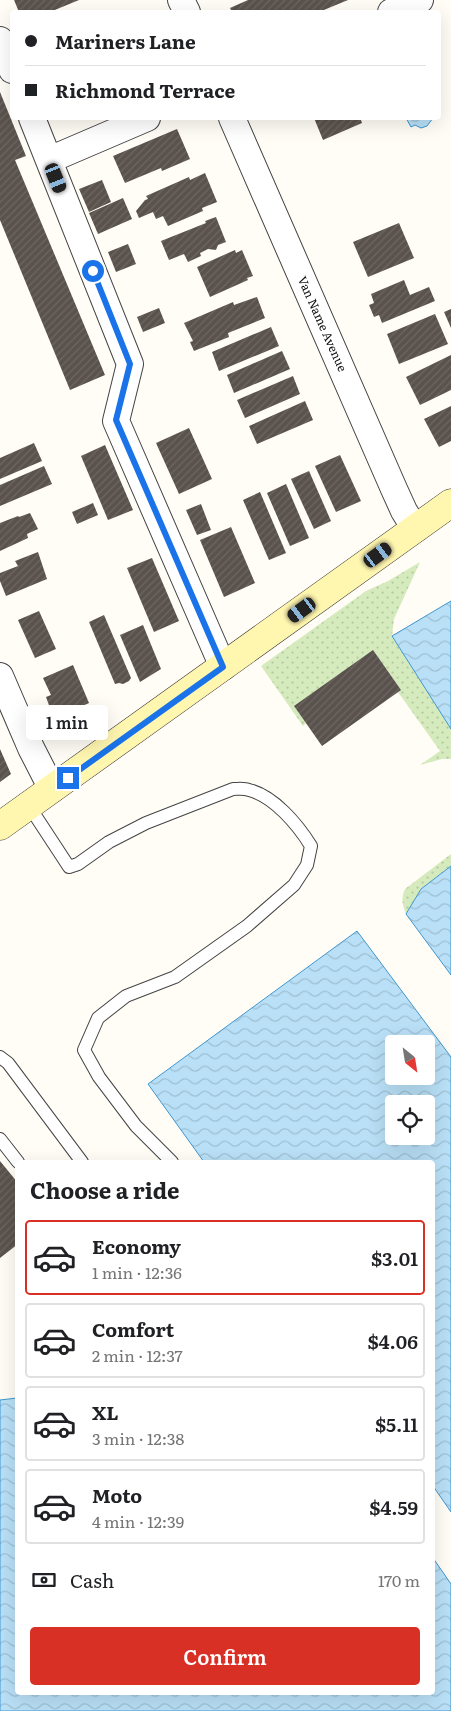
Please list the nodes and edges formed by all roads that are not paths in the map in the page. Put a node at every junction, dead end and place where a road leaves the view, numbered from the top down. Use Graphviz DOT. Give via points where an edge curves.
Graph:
graph roads {
  1 [pos="420,0"];
  2 [pos="396,10"];
  3 [pos="0,40"];
  4 [pos="10,65"];
  5 [pos="33,120"];
  6 [pos="142,120"];
  7 [pos="233,120"];
  8 [pos="49,160"];
  9 [pos="451,503"];
  10 [pos="415,529"];
  11 [pos="223,667"];
  12 [pos="0,676"];
  13 [pos="52,790"];
  14 [pos="29,806"];
  15 [pos="0,826"];
  16 [pos="0,1057"];
  17 [pos="0,1139"];
  18 [pos="16,1160"];
  19 [pos="81,1160"];
  20 [pos="170,1160"];
  1 -- 2 [label="street"];
  3 -- 4 [label="street"];
  5 -- 8 [label="street"];
  6 -- 8 [label="street"];
  7 -- 10 [label="street, Van Name Avenue" via="394,489"];
  8 -- 11 [label="street" via="130,364 116,420"];
  9 -- 10 [label="main road"];
  10 -- 11 [label="main road"];
  11 -- 13 [label="main road"];
  12 -- 13 [label="street"];
  13 -- 14 [label="main road"];
  14 -- 15 [label="main road"];
  14 -- 20 [label="lane" via="69,867 146,823 233,789 248,789 270,799 302,831 311,846 307,865 288,891 247,926 175,977 126,996 98,1018 87,1042 84,1050 99,1077 136,1126"];
  16 -- 19 [label="lane" via="8,1063"];
  17 -- 18 [label="lane"];
}
